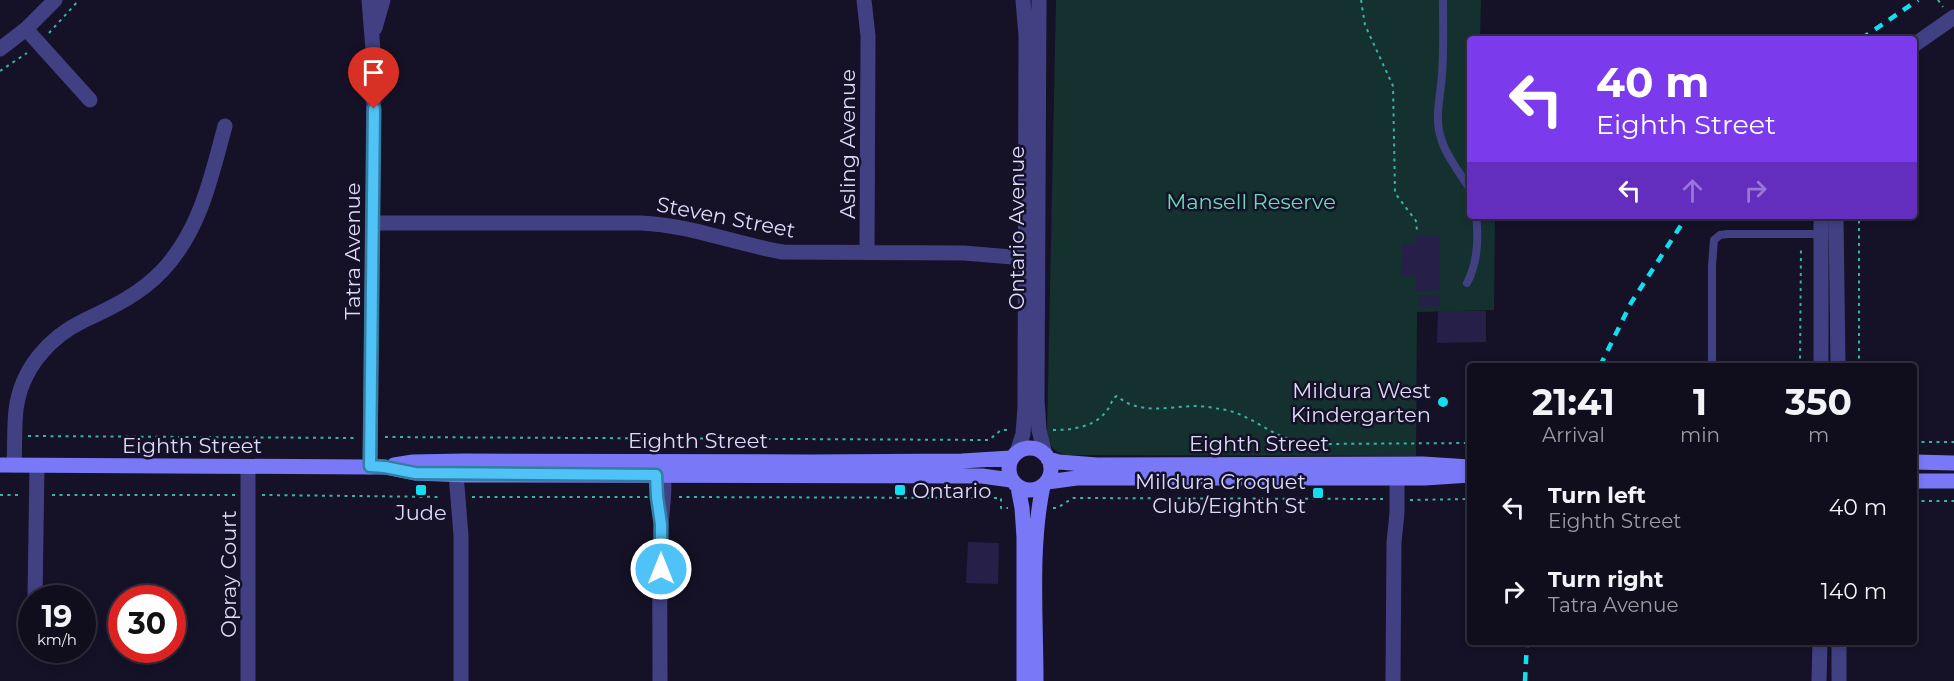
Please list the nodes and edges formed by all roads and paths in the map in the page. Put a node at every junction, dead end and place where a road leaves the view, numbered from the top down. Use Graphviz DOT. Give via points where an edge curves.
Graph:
graph roads {
  1 [pos="55,0"];
  2 [pos="369,0"];
  3 [pos="383,0"];
  4 [pos="864,0"];
  5 [pos="874,0"];
  6 [pos="1023,0"];
  7 [pos="1039,0"];
  8 [pos="1361,0"];
  9 [pos="1443,0"];
  10 [pos="1954,17"];
  11 [pos="26,29"];
  12 [pos="373,36"];
  13 [pos="868,36"];
  14 [pos="1917,43"];
  15 [pos="0,49"];
  16 [pos="90,100"];
  17 [pos="225,126"];
  18 [pos="1467,185"];
  19 [pos="1476,219"];
  20 [pos="1822,219"];
  21 [pos="1835,219"];
  22 [pos="1859,219"];
  23 [pos="373,223"];
  24 [pos="1417,231"];
  25 [pos="1801,234"];
  26 [pos="1829,234"];
  27 [pos="867,252"];
  28 [pos="1029,254"];
  29 [pos="1467,283"];
  30 [pos="1712,363"];
  31 [pos="1800,363"];
  32 [pos="1821,363"];
  33 [pos="1838,363"];
  34 [pos="1859,363"];
  35 [pos="1031,430"];
  36 [pos="15,436"];
  37 [pos="372,437"];
  38 [pos="1917,442"];
  39 [pos="1954,442"];
  40 [pos="1467,443"];
  41 [pos="1014,455"];
  42 [pos="1047,457"];
  43 [pos="1917,462"];
  44 [pos="1954,463"];
  45 [pos="7,465"];
  46 [pos="37,466"];
  47 [pos="248,467"];
  48 [pos="378,467"];
  49 [pos="1467,467"];
  50 [pos="462,470"];
  51 [pos="660,470"];
  52 [pos="1467,475"];
  53 [pos="1393,478"];
  54 [pos="1917,481"];
  55 [pos="1954,481"];
  56 [pos="1014,483"];
  57 [pos="1045,484"];
  58 [pos="45,495"];
  59 [pos="249,496"];
  60 [pos="461,497"];
  61 [pos="661,497"];
  62 [pos="1394,499"];
  63 [pos="1467,499"];
  64 [pos="1917,501"];
  65 [pos="1954,501"];
  66 [pos="1022,508"];
  67 [pos="1038,509"];
  68 [pos="35,585"];
  69 [pos="1820,645"];
  70 [pos="1839,645"];
  71 [pos="248,681"];
  72 [pos="460,681"];
  73 [pos="660,681"];
  74 [pos="1024,681"];
  75 [pos="1036,681"];
  76 [pos="1393,681"];
  77 [pos="1819,681"];
  78 [pos="1839,681"];
  1 -- 11 [label="street"];
  2 -- 12 [label="street, Tatra Avenue"];
  3 -- 12 [label="street, Tatra Avenue"];
  4 -- 13 [label="street, Asling Avenue"];
  5 -- 13 [label="street, Asling Avenue"];
  6 -- 28 [label="street, Ontario Avenue"];
  7 -- 28 [label="street, Ontario Avenue"];
  8 -- 24 [label="path" via="1365,25 1393,87 1396,195 1416,221"];
  9 -- 18 [label="lane" via="1439,128 1441,139"];
  10 -- 14 [label="street"];
  11 -- 15 [label="street"];
  11 -- 16 [label="street"];
  12 -- 23 [label="street, Tatra Avenue"];
  13 -- 27 [label="street, Asling Avenue"];
  17 -- 36 [label="street" via="205,197 188,236 147,285 74,325 46,346 35,360 20,394"];
  19 -- 29 [label="lane" via="1477,256"];
  20 -- 26 [label="street"];
  21 -- 26 [label="street"];
  22 -- 34 [label="path"];
  23 -- 27 [label="street, Steven Street" via="662,224 783,252"];
  23 -- 37 [label="street, Tatra Avenue"];
  25 -- 26 [label="lane"];
  25 -- 30 [label="lane" via="1728,234 1714,240"];
  25 -- 31 [label="path"];
  26 -- 32 [label="street"];
  26 -- 33 [label="street"];
  27 -- 28 [label="street, Steven Street"];
  28 -- 35 [label="street, Ontario Avenue" via="1037,400"];
  35 -- 37 [label="path" via="1001,430 989,440"];
  35 -- 40 [label="path" via="1068,430 1090,424 1108,411 1117,396 1129,404 1148,408 1223,409 1305,442"];
  35 -- 41 [label="street, Ontario Avenue"];
  35 -- 42 [label="street, Ontario Avenue"];
  36 -- 37 [label="path"];
  36 -- 45 [label="street"];
  37 -- 48 [label="street, Tatra Avenue"];
  38 -- 39 [label="path"];
  41 -- 42 [label="street" via="1035,448"];
  41 -- 51 [label="street, Eighth Street" via="989,460"];
  41 -- 56 [label="street" via="1008,469"];
  42 -- 49 [label="street, Eighth Street" via="1059,462 1097,465"];
  42 -- 57 [label="street" via="1051,470"];
  43 -- 44 [label="street"];
  45 -- 46 [label="street, Eighth Street"];
  46 -- 47 [label="street, Eighth Street"];
  46 -- 68 [label="street"];
  47 -- 48 [label="street, Eighth Street"];
  47 -- 59 [label="street, Opray Court"];
  48 -- 50 [label="street, Eighth Street" via="415,473"];
  50 -- 51 [label="street, Eighth Street"];
  50 -- 60 [label="street"];
  51 -- 56 [label="street, Eighth Street" via="982,476"];
  51 -- 61 [label="street"];
  52 -- 53 [label="street, Eighth Street"];
  53 -- 57 [label="street, Eighth Street" via="1086,478"];
  53 -- 62 [label="street"];
  54 -- 55 [label="street"];
  56 -- 57 [label="street" via="1030,490"];
  56 -- 66 [label="street"];
  57 -- 67 [label="street"];
  58 -- 59 [label="path"];
  59 -- 60 [label="path"];
  59 -- 71 [label="street, Opray Court"];
  60 -- 61 [label="path"];
  60 -- 72 [label="street"];
  61 -- 66 [label="path" via="1001,498 1001,508"];
  61 -- 73 [label="street"];
  62 -- 63 [label="path"];
  62 -- 67 [label="path" via="1073,498 1057,508"];
  62 -- 76 [label="street" via="1389,512 1394,542"];
  64 -- 65 [label="path"];
  66 -- 74 [label="street"];
  67 -- 75 [label="street"];
  69 -- 77 [label="street"];
  70 -- 78 [label="street"];
}
